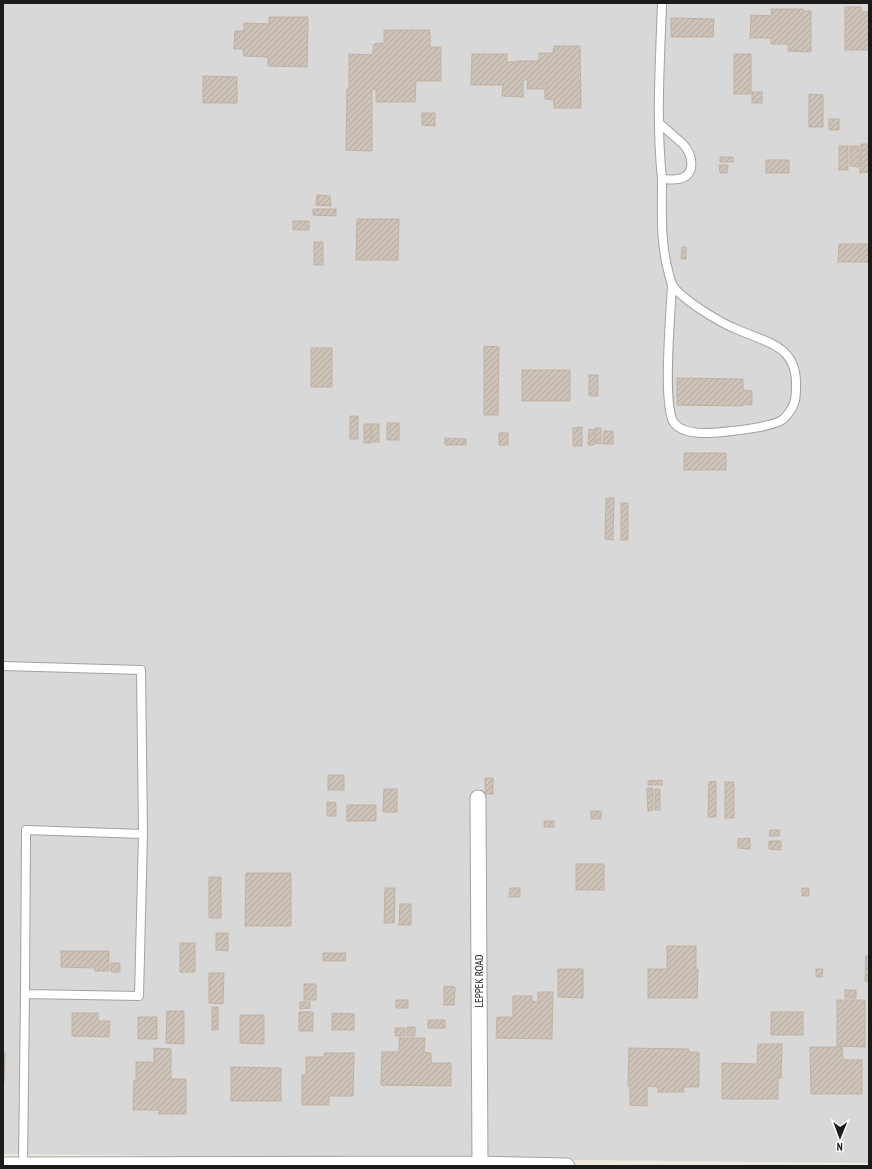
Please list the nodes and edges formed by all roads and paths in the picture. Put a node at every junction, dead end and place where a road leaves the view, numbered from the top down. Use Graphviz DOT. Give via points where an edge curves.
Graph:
graph roads {
  1 [pos="662,3"];
  2 [pos="659,123"];
  3 [pos="662,179"];
  4 [pos="672,285"];
  5 [pos="3,666"];
  6 [pos="478,798"];
  7 [pos="143,834"];
  8 [pos="25,994"];
  9 [pos="480,1164"];
  10 [pos="3,1165"];
  11 [pos="23,1165"];
  12 [pos="286,1165"];
  13 [pos="567,1166"];
  1 -- 2 [label="lane"];
  2 -- 3 [label="lane"];
  2 -- 3 [label="lane" via="684,145 691,156 692,168 679,179"];
  3 -- 4 [label="lane" via="664,254"];
  4 -- 4 [label="lane" via="682,297 696,307 734,329 766,340 785,352 796,372 796,399 782,420 765,426 707,433 683,430 674,423 668,402"];
  5 -- 7 [label="lane" via="141,670"];
  6 -- 9 [label="street, LEPPEK ROAD"];
  7 -- 8 [label="lane" via="139,996"];
  7 -- 8 [label="lane" via="26,830"];
  8 -- 11 [label="lane"];
  9 -- 12 [label="street"];
  9 -- 13 [label="street"];
  10 -- 11 [label="street"];
  11 -- 12 [label="street"];
}
